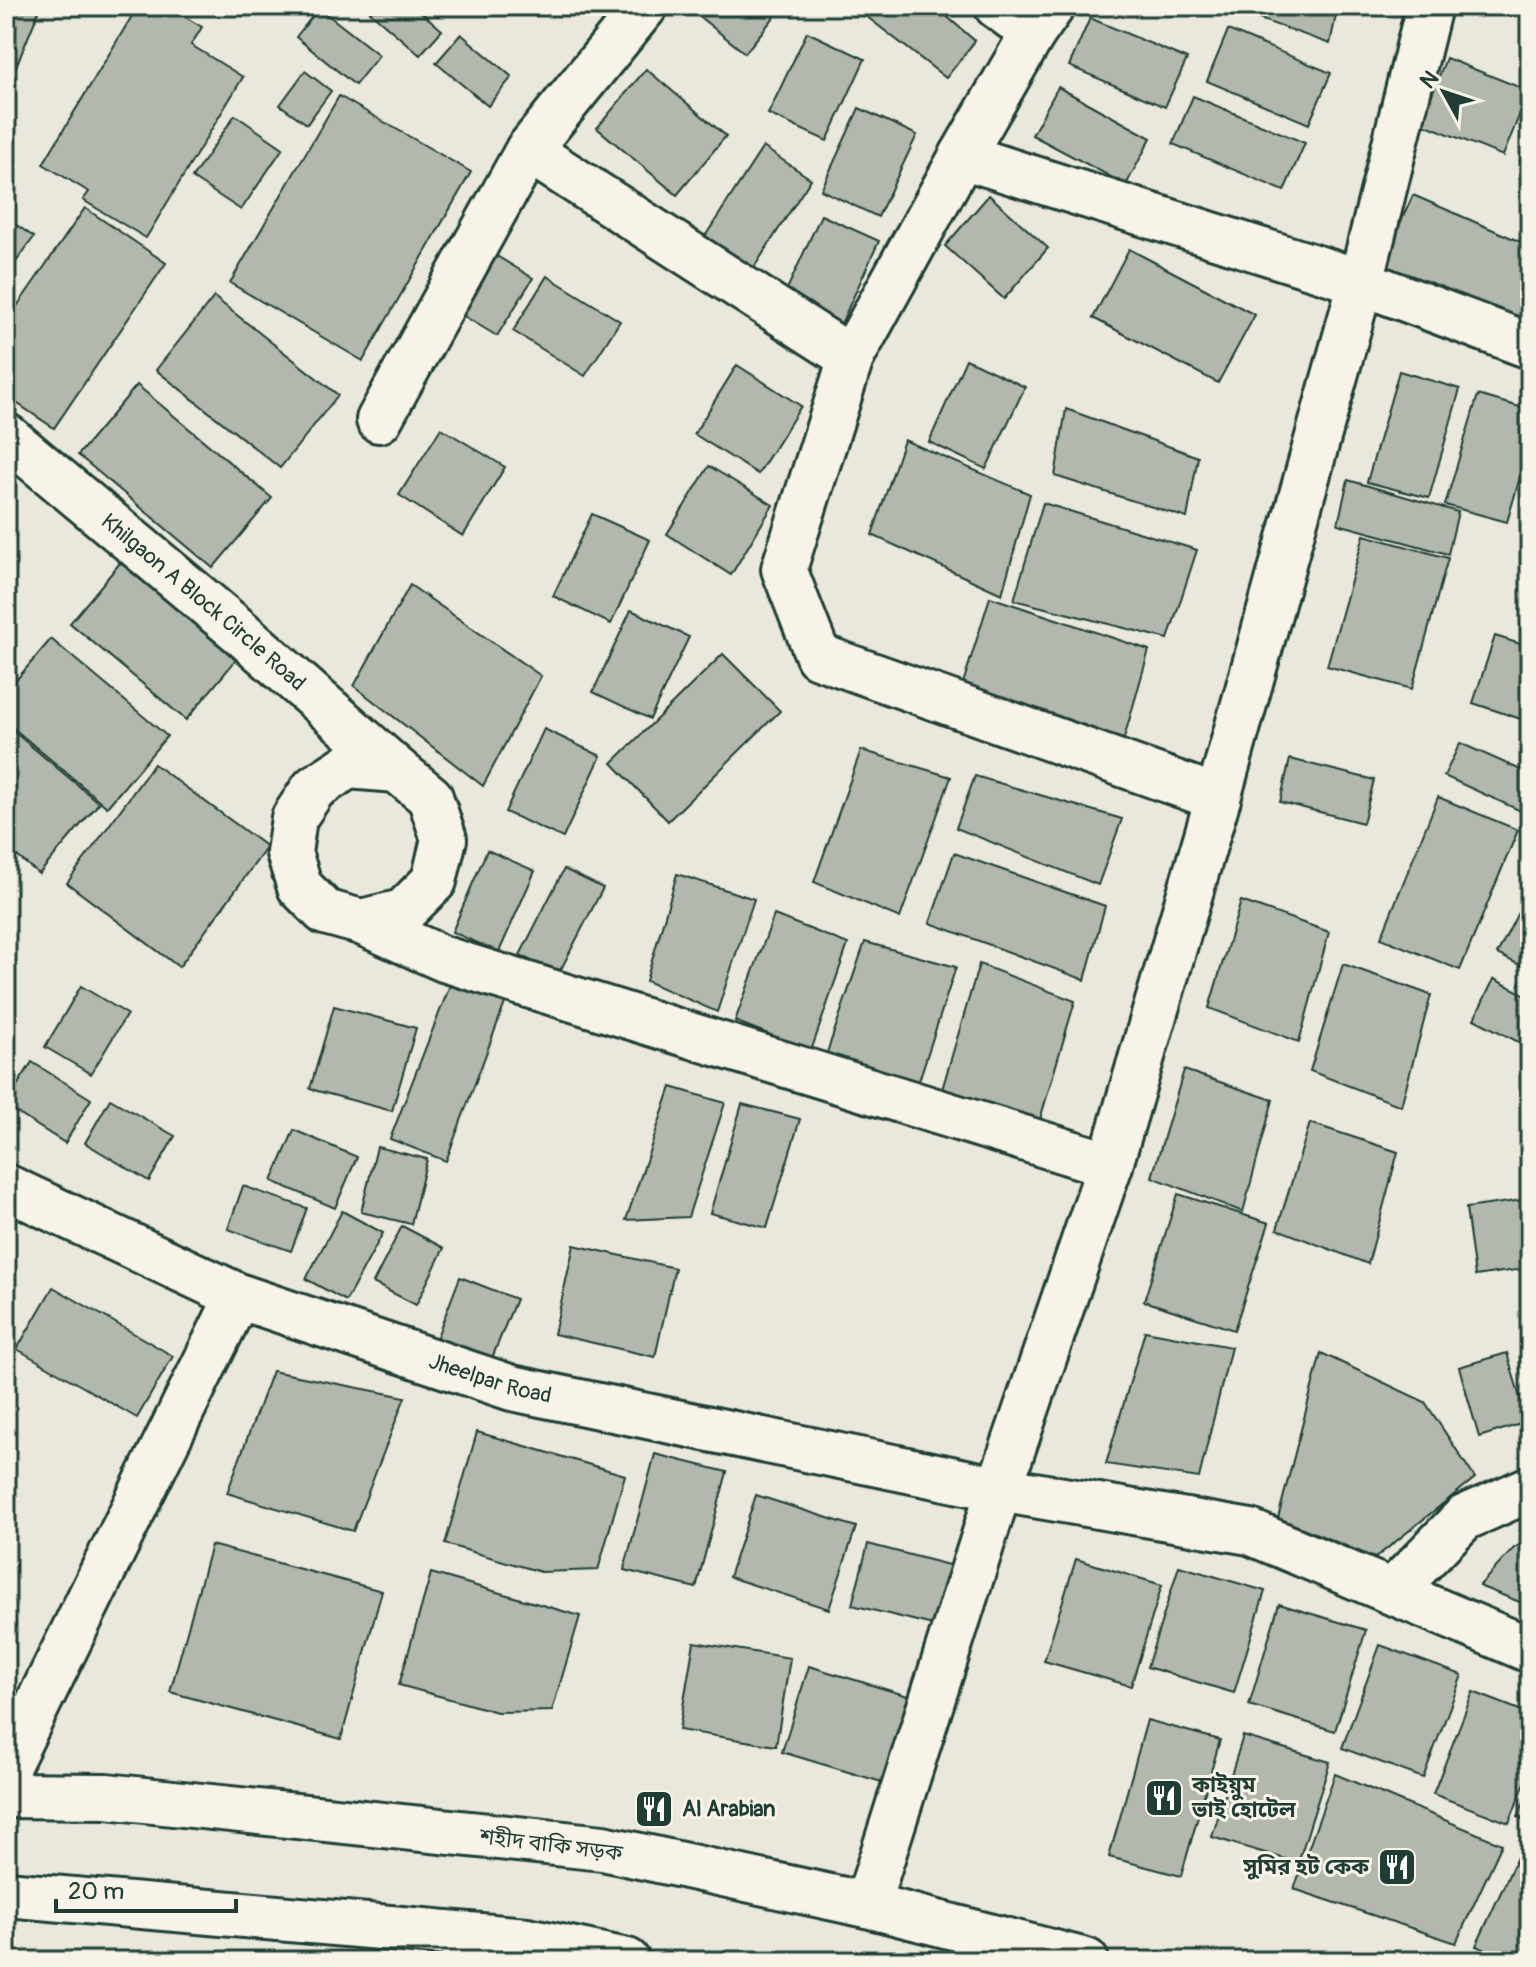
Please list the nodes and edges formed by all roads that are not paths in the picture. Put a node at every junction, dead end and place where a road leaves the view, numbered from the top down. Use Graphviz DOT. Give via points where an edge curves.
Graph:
graph roads {
  1 [pos="645,6"];
  2 [pos="997,6"];
  3 [pos="1429,6"];
  4 [pos="1042,19"];
  5 [pos="528,150"];
  6 [pos="962,156"];
  7 [pos="1361,282"];
  8 [pos="1530,346"];
  9 [pos="851,358"];
  10 [pos="379,420"];
  11 [pos="6,436"];
  12 [pos="397,770"];
  13 [pos="1218,798"];
  14 [pos="361,922"];
  15 [pos="1110,1165"];
  16 [pos="6,1187"];
  17 [pos="238,1296"];
  18 [pos="999,1489"];
  19 [pos="1530,1489"];
  20 [pos="1392,1592"];
  21 [pos="1530,1650"];
  22 [pos="6,1769"];
  23 [pos="6,1795"];
  24 [pos="6,1894"];
  25 [pos="867,1905"];
  26 [pos="627,1961"];
  27 [pos="1086,1961"];
  1 -- 5 [label="street"];
  2 -- 4 [label="street"];
  3 -- 7 [label="street"];
  4 -- 6 [label="street"];
  5 -- 9 [label="street"];
  5 -- 10 [label="street"];
  6 -- 7 [label="street"];
  6 -- 9 [label="street"];
  7 -- 8 [label="street"];
  7 -- 13 [label="street"];
  9 -- 13 [label="street" via="784,569 818,656"];
  11 -- 12 [label="street, Khilgaon A Block Circle Road"];
  12 -- 14 [label="street" via="430,797 444,839 434,881 403,912"];
  12 -- 14 [label="street" via="348,766 314,788 294,818 289,853 300,887 325,912"];
  13 -- 15 [label="street"];
  14 -- 15 [label="street" via="444,959"];
  15 -- 18 [label="street"];
  16 -- 17 [label="street, Jheelpar Road"];
  17 -- 18 [label="street, Jheelpar Road" via="512,1388"];
  17 -- 22 [label="street"];
  18 -- 20 [label="street, Jheelpar Road" via="1250,1532"];
  18 -- 25 [label="street"];
  19 -- 20 [label="street" via="1464,1518"];
  20 -- 21 [label="street, Jheelpar Road"];
  23 -- 25 [label="street, শহীদ বাকি সড়ক" via="106,1796 603,1848"];
  24 -- 26 [label="street" via="527,1940"];
  25 -- 27 [label="street, শহীদ বাকি সড়ক"];
}
